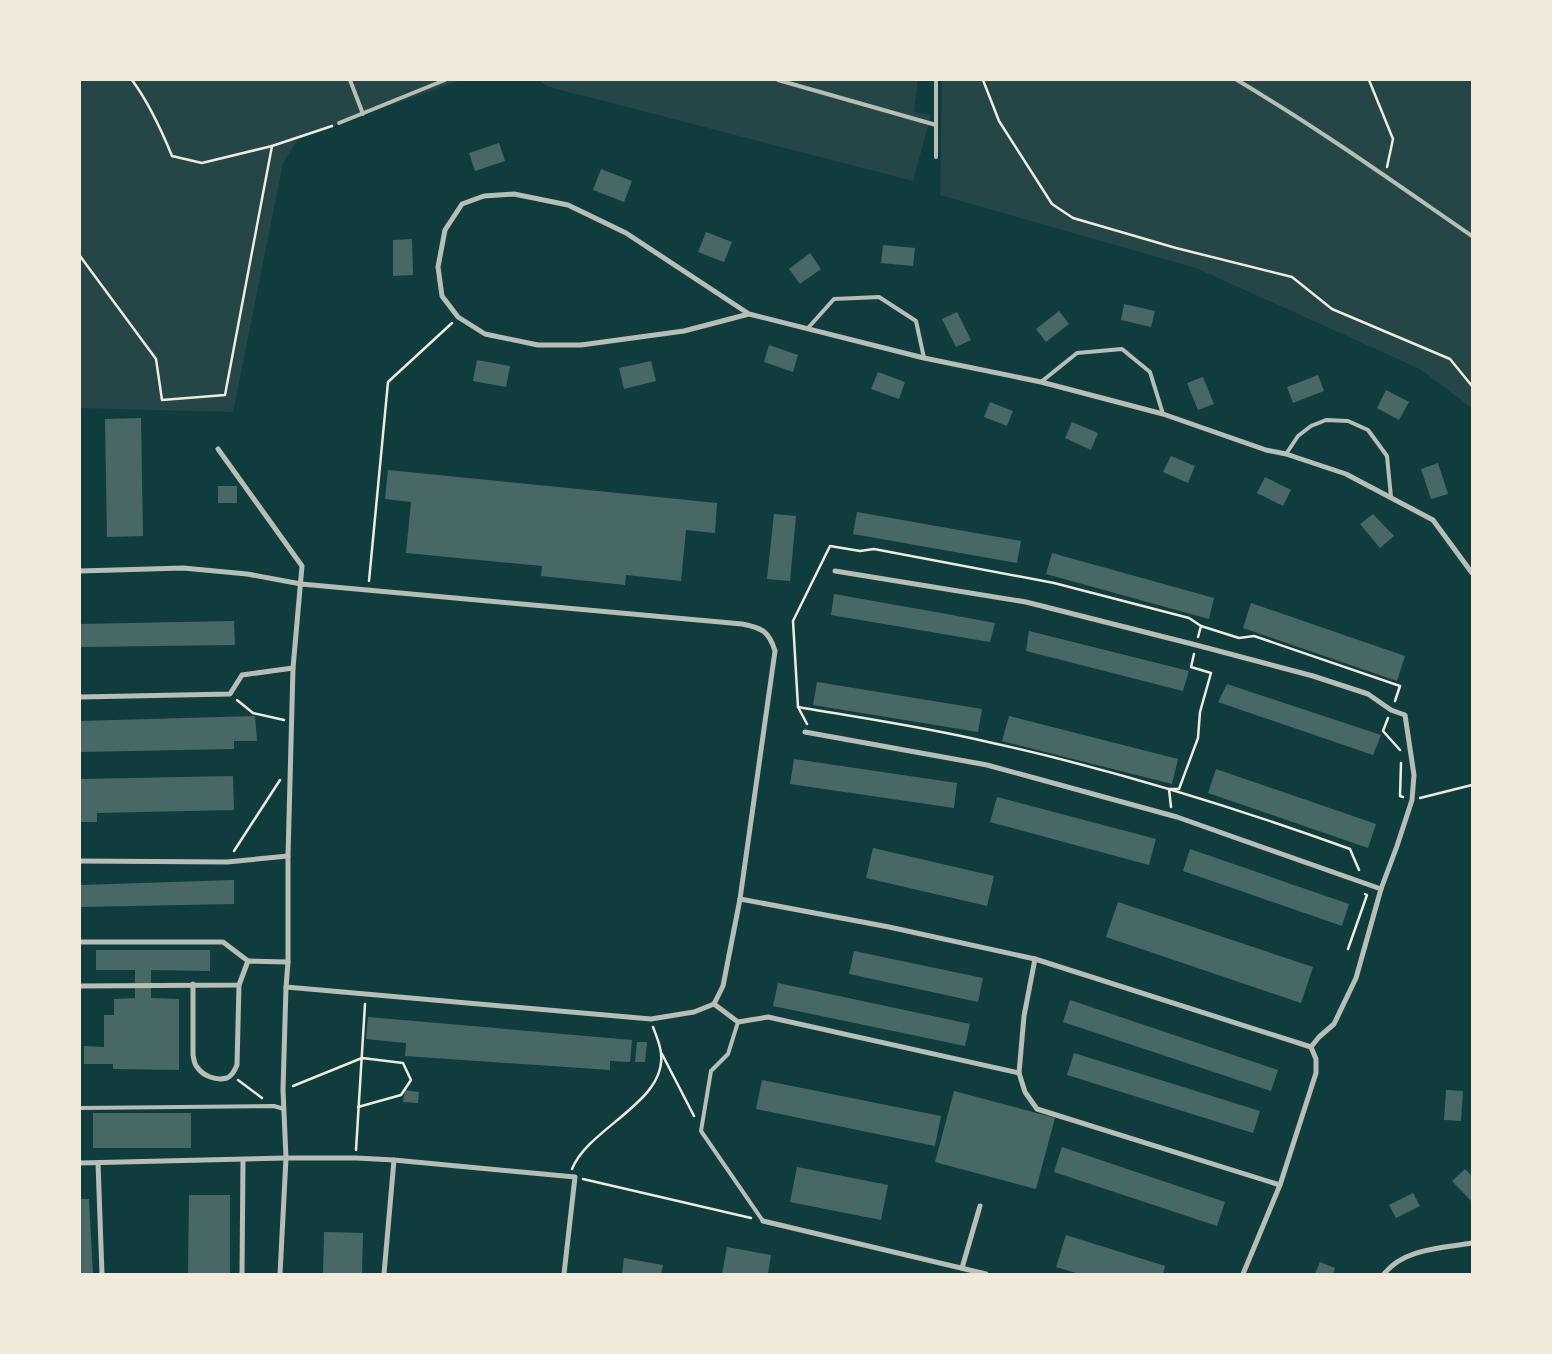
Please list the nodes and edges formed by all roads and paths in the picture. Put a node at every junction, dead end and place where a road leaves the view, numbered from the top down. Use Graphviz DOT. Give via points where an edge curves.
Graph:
graph roads {
  1 [pos="132,80"];
  2 [pos="350,80"];
  3 [pos="445,80"];
  4 [pos="778,80"];
  5 [pos="936,80"];
  6 [pos="983,80"];
  7 [pos="1237,80"];
  8 [pos="1369,80"];
  9 [pos="363,114"];
  10 [pos="338,123"];
  11 [pos="936,125"];
  12 [pos="272,146"];
  13 [pos="936,157"];
  14 [pos="1385,176"];
  15 [pos="1472,236"];
  16 [pos="80,256"];
  17 [pos="749,314"];
  18 [pos="458,317"];
  19 [pos="808,328"];
  20 [pos="924,358"];
  21 [pos="1041,382"];
  22 [pos="1472,386"];
  23 [pos="1162,414"];
  24 [pos="218,449"];
  25 [pos="1286,454"];
  26 [pos="1391,497"];
  27 [pos="80,571"];
  28 [pos="835,571"];
  29 [pos="1472,573"];
  30 [pos="301,584"];
  31 [pos="368,590"];
  32 [pos="793,621"];
  33 [pos="1201,626"];
  34 [pos="1196,645"];
  35 [pos="293,668"];
  36 [pos="230,694"];
  37 [pos="80,697"];
  38 [pos="798,707"];
  39 [pos="292,722"];
  40 [pos="808,732"];
  41 [pos="291,764"];
  42 [pos="1472,784"];
  43 [pos="1169,789"];
  44 [pos="1412,800"];
  45 [pos="1172,816"];
  46 [pos="288,856"];
  47 [pos="80,861"];
  48 [pos="227,862"];
  49 [pos="1360,881"];
  50 [pos="1381,889"];
  51 [pos="740,899"];
  52 [pos="80,942"];
  53 [pos="1348,949"];
  54 [pos="1035,959"];
  55 [pos="248,962"];
  56 [pos="288,962"];
  57 [pos="193,984"];
  58 [pos="239,985"];
  59 [pos="80,986"];
  60 [pos="286,987"];
  61 [pos="366,994"];
  62 [pos="714,1004"];
  63 [pos="651,1019"];
  64 [pos="738,1022"];
  65 [pos="1311,1047"];
  66 [pos="662,1053"];
  67 [pos="362,1058"];
  68 [pos="1019,1073"];
  69 [pos="231,1075"];
  70 [pos="284,1090"];
  71 [pos="274,1106"];
  72 [pos="358,1106"];
  73 [pos="80,1108"];
  74 [pos="284,1109"];
  75 [pos="701,1131"];
  76 [pos="286,1158"];
  77 [pos="356,1158"];
  78 [pos="243,1160"];
  79 [pos="394,1160"];
  80 [pos="80,1163"];
  81 [pos="98,1163"];
  82 [pos="568,1177"];
  83 [pos="575,1177"];
  84 [pos="1280,1185"];
  85 [pos="980,1206"];
  86 [pos="762,1221"];
  87 [pos="1472,1243"];
  88 [pos="962,1268"];
  89 [pos="102,1274"];
  90 [pos="242,1274"];
  91 [pos="280,1274"];
  92 [pos="384,1274"];
  93 [pos="564,1274"];
  94 [pos="986,1274"];
  95 [pos="1243,1274"];
  96 [pos="1384,1274"];
  1 -- 12 [label="path" via="172,156 202,163"];
  2 -- 9 [label="lane"];
  3 -- 9 [label="lane"];
  4 -- 11 [label="lane"];
  5 -- 11 [label="lane"];
  6 -- 22 [label="path" via="999,121 1052,204 1074,218 1292,277 1332,309 1450,359"];
  7 -- 14 [label="lane"];
  8 -- 14 [label="path" via="1393,139"];
  9 -- 10 [label="lane"];
  10 -- 12 [label="path"];
  11 -- 13 [label="lane"];
  12 -- 16 [label="path" via="225,395 162,400 156,359"];
  14 -- 15 [label="lane"];
  17 -- 18 [label="street" via="684,331 581,345 538,345 485,334"];
  17 -- 18 [label="street" via="626,233 568,205 514,194 484,196 462,204 445,230 438,267 442,296"];
  17 -- 19 [label="street"];
  18 -- 31 [label="path" via="388,382"];
  19 -- 20 [label="street"];
  19 -- 20 [label="lane" via="834,299 879,297 916,321"];
  20 -- 21 [label="street"];
  21 -- 23 [label="street"];
  21 -- 23 [label="lane" via="1077,353 1122,349 1150,372"];
  23 -- 25 [label="street"];
  24 -- 30 [label="street" via="302,566"];
  25 -- 26 [label="street" via="1346,474"];
  25 -- 26 [label="lane" via="1298,436 1311,426 1326,420 1348,421 1368,430 1387,456"];
  26 -- 29 [label="street" via="1433,520"];
  27 -- 30 [label="street" via="182,568 247,574"];
  28 -- 34 [label="street" via="1026,602"];
  30 -- 31 [label="street"];
  30 -- 35 [label="street"];
  31 -- 51 [label="street" via="742,624 764,630 775,651"];
  32 -- 38 [label="path"];
  33 -- 34 [label="path"];
  34 -- 43 [label="path" via="1191,667 1211,673 1200,712 1198,738 1179,789"];
  34 -- 44 [label="street" via="1368,694 1391,710 1405,714 1414,775"];
  35 -- 36 [label="street" via="242,675"];
  35 -- 39 [label="street"];
  36 -- 37 [label="street"];
  36 -- 39 [label="path" via="253,713"];
  38 -- 40 [label="path"];
  38 -- 43 [label="path" via="987,741"];
  39 -- 41 [label="street"];
  40 -- 45 [label="street" via="987,765"];
  41 -- 46 [label="street"];
  41 -- 48 [label="path"];
  42 -- 44 [label="path"];
  43 -- 45 [label="path"];
  43 -- 49 [label="path" via="1350,849 1358,869 1364,872"];
  44 -- 50 [label="street"];
  45 -- 49 [label="street"];
  46 -- 48 [label="street"];
  46 -- 56 [label="street"];
  47 -- 48 [label="street"];
  49 -- 50 [label="street"];
  49 -- 53 [label="path" via="1359,887 1367,896"];
  50 -- 65 [label="street" via="1356,978 1334,1024"];
  51 -- 54 [label="street"];
  51 -- 62 [label="street" via="723,986"];
  52 -- 55 [label="street" via="223,942"];
  54 -- 65 [label="street"];
  54 -- 68 [label="street" via="1024,1016"];
  55 -- 56 [label="street"];
  55 -- 58 [label="street"];
  56 -- 60 [label="street"];
  57 -- 58 [label="street"];
  57 -- 59 [label="street"];
  57 -- 69 [label="street" via="193,1055 196,1066 203,1074 214,1078"];
  58 -- 69 [label="street" via="238,1065"];
  60 -- 61 [label="street"];
  60 -- 70 [label="street"];
  61 -- 63 [label="street"];
  61 -- 67 [label="path"];
  62 -- 63 [label="street" via="694,1012"];
  62 -- 64 [label="street"];
  63 -- 66 [label="path"];
  64 -- 68 [label="street" via="768,1017"];
  64 -- 75 [label="lane" via="728,1054 711,1071"];
  65 -- 84 [label="street" via="1316,1059 1316,1073"];
  66 -- 75 [label="path"];
  66 -- 82 [label="path" via="659,1074 646,1093 577,1156"];
  67 -- 70 [label="path"];
  67 -- 72 [label="path"];
  67 -- 72 [label="path" via="403,1063 411,1080 401,1095"];
  68 -- 84 [label="street" via="1025,1092 1037,1109"];
  69 -- 71 [label="path"];
  70 -- 74 [label="street"];
  71 -- 73 [label="lane"];
  71 -- 74 [label="lane"];
  72 -- 77 [label="path"];
  74 -- 76 [label="street"];
  75 -- 86 [label="lane"];
  76 -- 77 [label="street"];
  76 -- 78 [label="street"];
  76 -- 91 [label="street"];
  77 -- 79 [label="street"];
  78 -- 81 [label="street"];
  78 -- 90 [label="street"];
  79 -- 82 [label="street"];
  79 -- 92 [label="street"];
  80 -- 81 [label="street"];
  81 -- 89 [label="street"];
  82 -- 83 [label="street"];
  83 -- 86 [label="path"];
  83 -- 93 [label="street"];
  84 -- 95 [label="street"];
  85 -- 88 [label="street"];
  86 -- 88 [label="street"];
  87 -- 96 [label="street" via="1412,1254 1388,1268"];
  88 -- 94 [label="street"];
}
